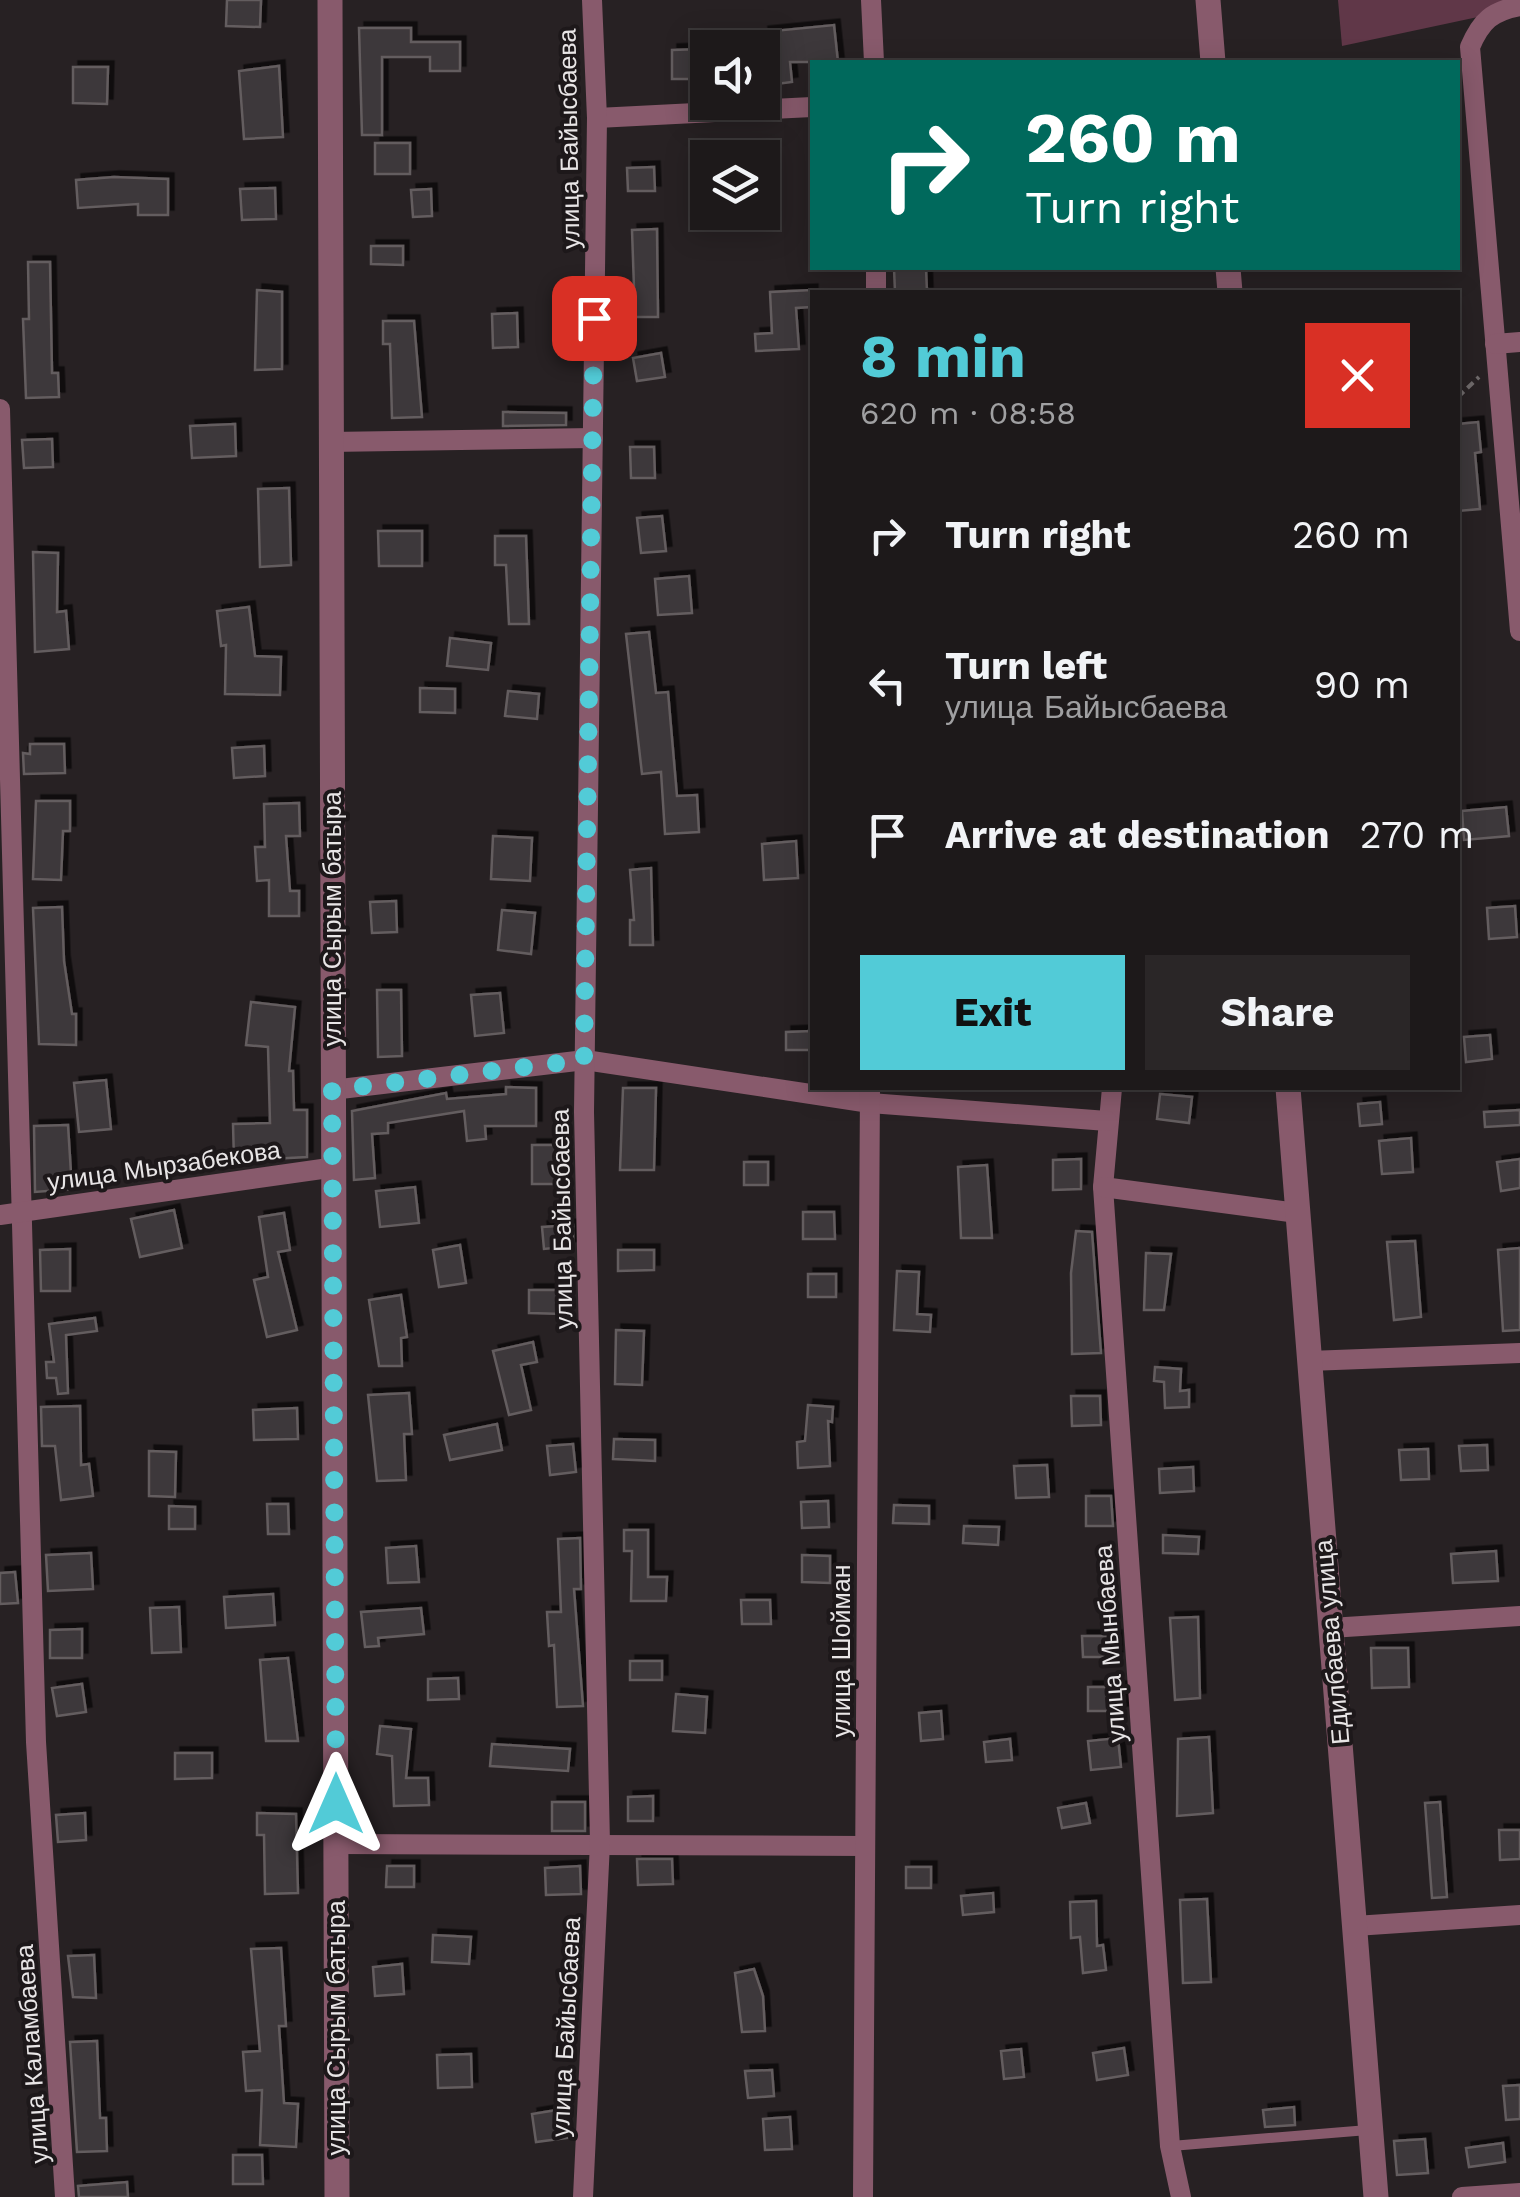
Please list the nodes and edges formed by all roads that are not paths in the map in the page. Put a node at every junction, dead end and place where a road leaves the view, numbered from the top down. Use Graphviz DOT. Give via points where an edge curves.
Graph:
graph roads {
  1 [pos="330,0"];
  2 [pos="592,0"];
  3 [pos="871,0"];
  4 [pos="1208,0"];
  5 [pos="1520,6"];
  6 [pos="874,60"];
  7 [pos="1212,60"];
  8 [pos="810,107"];
  9 [pos="597,118"];
  10 [pos="1520,342"];
  11 [pos="1496,352"];
  12 [pos="0,409"];
  13 [pos="593,438"];
  14 [pos="330,442"];
  15 [pos="1518,596"];
  16 [pos="1520,631"];
  17 [pos="584,1060"];
  18 [pos="332,1090"];
  19 [pos="1112,1090"];
  20 [pos="1288,1090"];
  21 [pos="870,1098"];
  22 [pos="1108,1120"];
  23 [pos="336,1166"];
  24 [pos="1103,1187"];
  25 [pos="1297,1213"];
  26 [pos="10,1214"];
  27 [pos="1520,1353"];
  28 [pos="1309,1361"];
  29 [pos="1520,1616"];
  30 [pos="1330,1628"];
  31 [pos="336,1844"];
  32 [pos="600,1844"];
  33 [pos="865,1846"];
  34 [pos="1520,1915"];
  35 [pos="1354,1926"];
  36 [pos="1371,2130"];
  37 [pos="1170,2146"];
  38 [pos="1520,2192"];
  39 [pos="65,2197"];
  40 [pos="337,2197"];
  41 [pos="583,2197"];
  42 [pos="863,2197"];
  43 [pos="1181,2197"];
  44 [pos="1376,2197"];
  45 [pos="1462,2197"];
  1 -- 14 [label="street, улица Сырым батыра"];
  2 -- 9 [label="street, улица Байысбаева"];
  3 -- 6 [label="street"];
  4 -- 7 [label="street"];
  5 -- 11 [label="street" via="1497,10 1478,26 1470,47"];
  8 -- 9 [label="street"];
  9 -- 13 [label="street, улица Байысбаева"];
  10 -- 11 [label="street"];
  11 -- 15 [label="street"];
  12 -- 26 [label="street, улица Каламбаева"];
  13 -- 14 [label="street"];
  13 -- 17 [label="street, улица Байысбаева"];
  14 -- 18 [label="street, улица Сырым батыра"];
  15 -- 16 [label="street"];
  17 -- 18 [label="street"];
  17 -- 21 [label="street"];
  17 -- 32 [label="street, улица Байысбаева"];
  18 -- 23 [label="street, улица Сырым батыра"];
  19 -- 22 [label="street, улица Мынбаева"];
  20 -- 25 [label="street, Едилбаева улица"];
  21 -- 22 [label="street"];
  21 -- 33 [label="street, улица Шойман"];
  22 -- 24 [label="street, улица Мынбаева"];
  23 -- 26 [label="street, улица Мырзабекова"];
  23 -- 31 [label="street, улица Сырым батыра"];
  24 -- 25 [label="street"];
  24 -- 37 [label="street, улица Мынбаева"];
  25 -- 28 [label="street, Едилбаева улица"];
  26 -- 39 [label="street, улица Каламбаева"];
  27 -- 28 [label="street"];
  28 -- 30 [label="street, Едилбаева улица"];
  29 -- 30 [label="street"];
  30 -- 35 [label="street, Едилбаева улица"];
  31 -- 32 [label="street"];
  31 -- 40 [label="street, улица Сырым батыра"];
  32 -- 33 [label="street"];
  32 -- 41 [label="street, улица Байысбаева"];
  33 -- 42 [label="street, улица Шойман"];
  34 -- 35 [label="street"];
  35 -- 36 [label="street, Едилбаева улица"];
  36 -- 37 [label="lane"];
  36 -- 44 [label="street, Едилбаева улица"];
  37 -- 43 [label="street, улица Мынбаева"];
  38 -- 45 [label="street"];
}
